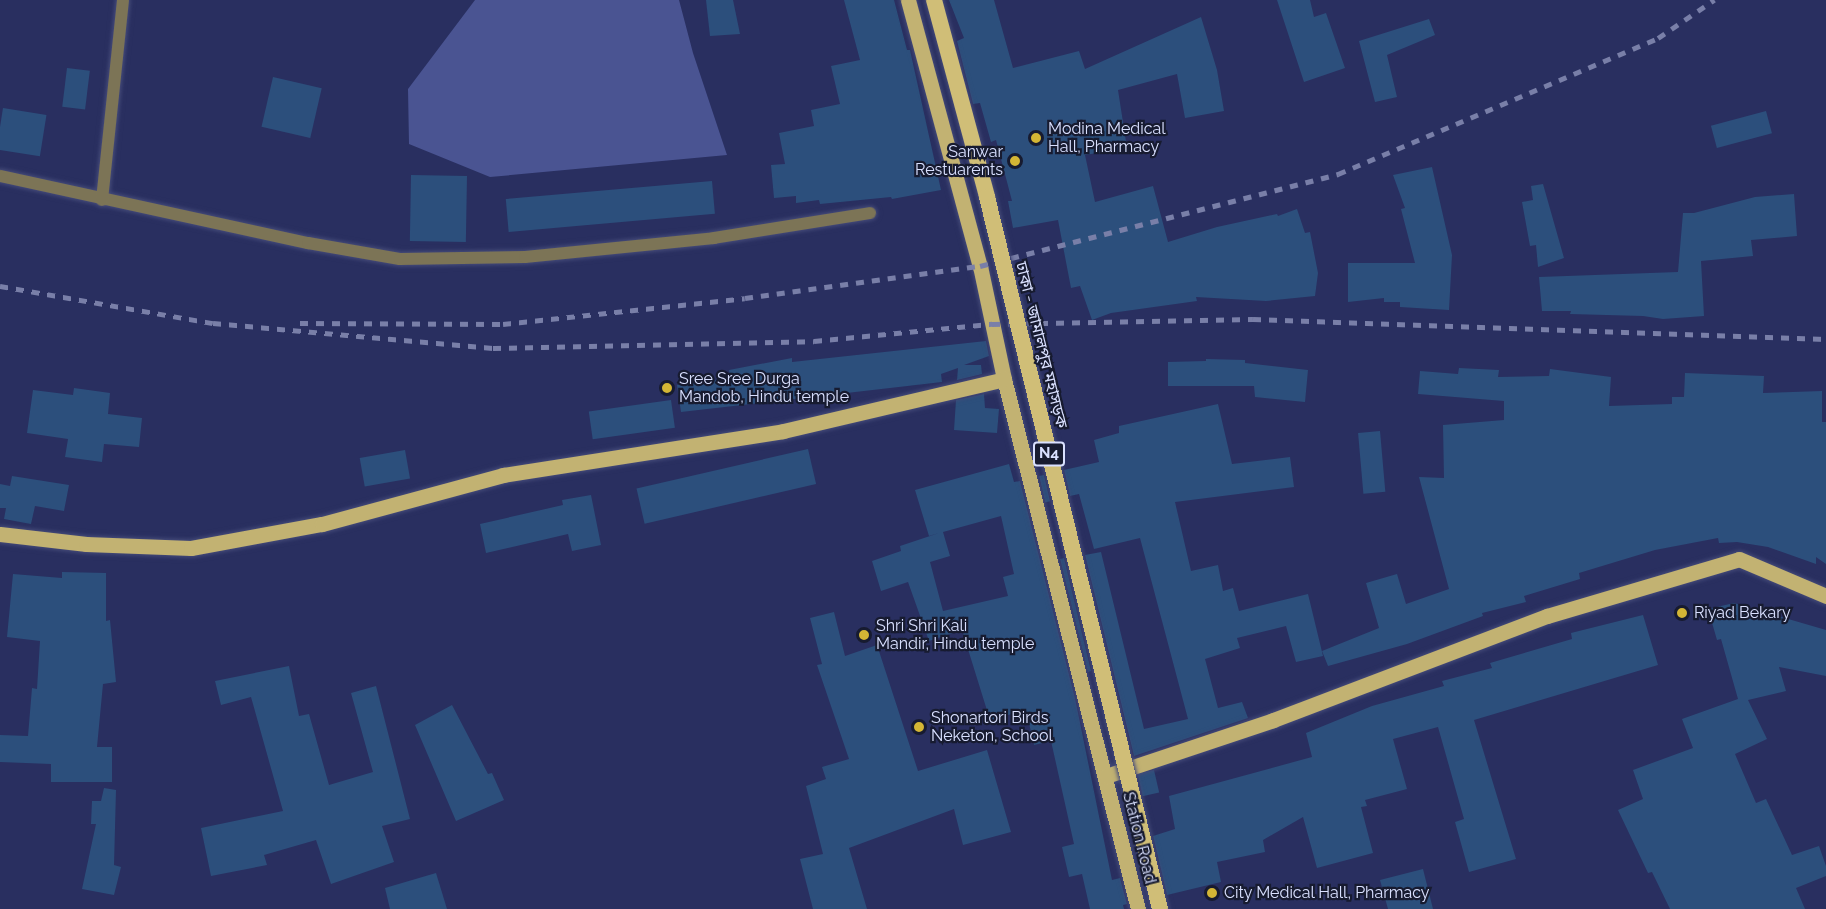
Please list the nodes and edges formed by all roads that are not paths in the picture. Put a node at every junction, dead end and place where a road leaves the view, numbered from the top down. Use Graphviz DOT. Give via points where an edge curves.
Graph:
graph roads {
  1 [pos="123,0"];
  2 [pos="908,0"];
  3 [pos="934,0"];
  4 [pos="0,176"];
  5 [pos="102,200"];
  6 [pos="870,213"];
  7 [pos="1004,379"];
  8 [pos="0,534"];
  9 [pos="1826,596"];
  10 [pos="1106,776"];
  11 [pos="1138,909"];
  12 [pos="1160,909"];
  1 -- 5 [label="street"];
  2 -- 7 [label="main road, Station Road" via="980,266"];
  3 -- 12 [label="highway, ঢাকা - জামালপুর মহাসড়ক / N4, bridge" via="987,197"];
  4 -- 5 [label="street"];
  5 -- 6 [label="street" via="400,259 525,257 714,237"];
  7 -- 8 [label="main road" via="783,431 502,475 322,524 191,548 86,544"];
  7 -- 10 [label="main road, Station Road"];
  9 -- 10 [label="main road" via="1739,559 1547,616 1273,720"];
  10 -- 11 [label="main road, Station Road"];
}
